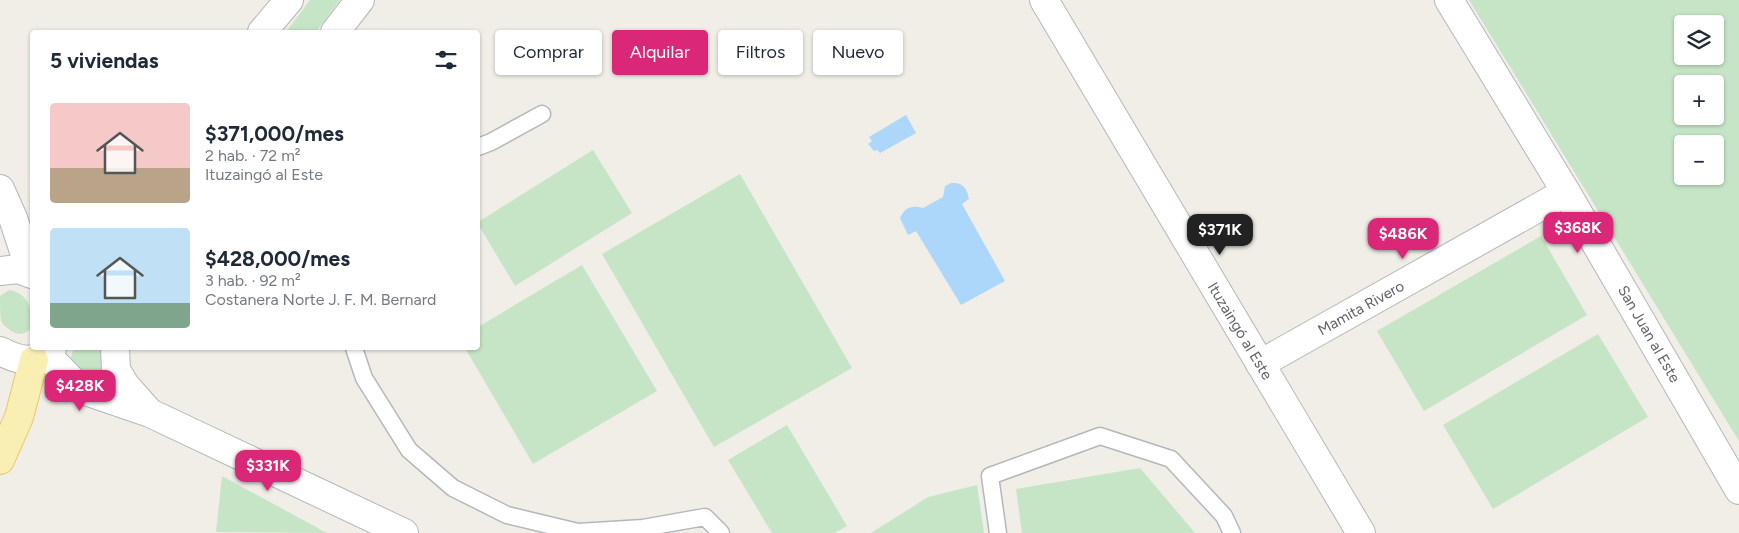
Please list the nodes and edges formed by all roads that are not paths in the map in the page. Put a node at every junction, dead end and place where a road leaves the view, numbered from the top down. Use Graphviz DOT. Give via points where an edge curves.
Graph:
graph roads {
  1 [pos="289,0"];
  2 [pos="360,0"];
  3 [pos="1044,0"];
  4 [pos="1449,0"];
  5 [pos="264,30"];
  6 [pos="337,30"];
  7 [pos="542,114"];
  8 [pos="480,146"];
  9 [pos="0,189"];
  10 [pos="1566,192"];
  11 [pos="30,268"];
  12 [pos="0,271"];
  13 [pos="30,273"];
  14 [pos="115,350"];
  15 [pos="355,350"];
  16 [pos="0,351"];
  17 [pos="44,354"];
  18 [pos="1260,364"];
  19 [pos="150,413"];
  20 [pos="0,460"];
  21 [pos="1739,490"];
  22 [pos="404,533"];
  23 [pos="721,533"];
  24 [pos="998,533"];
  25 [pos="1232,533"];
  26 [pos="1361,533"];
  1 -- 5 [label="street"];
  2 -- 6 [label="street"];
  3 -- 18 [label="street, Ituzaingó al Este"];
  4 -- 10 [label="street, San Juan al Este"];
  7 -- 8 [label="lane"];
  9 -- 11 [label="street"];
  10 -- 18 [label="street, Mamita Rivero"];
  10 -- 21 [label="street, San Juan al Este"];
  12 -- 13 [label="street" via="18,269"];
  14 -- 19 [label="street" via="116,370"];
  15 -- 23 [label="lane" via="364,378 409,450 453,488 507,516 578,532 643,528 705,518"];
  16 -- 17 [label="street" via="15,359"];
  17 -- 19 [label="street" via="80,389"];
  17 -- 20 [label="main road"];
  18 -- 26 [label="street, Ituzaingó al Este"];
  19 -- 22 [label="street"];
  24 -- 25 [label="lane" via="990,476 1100,436 1171,458 1224,516"];
}
